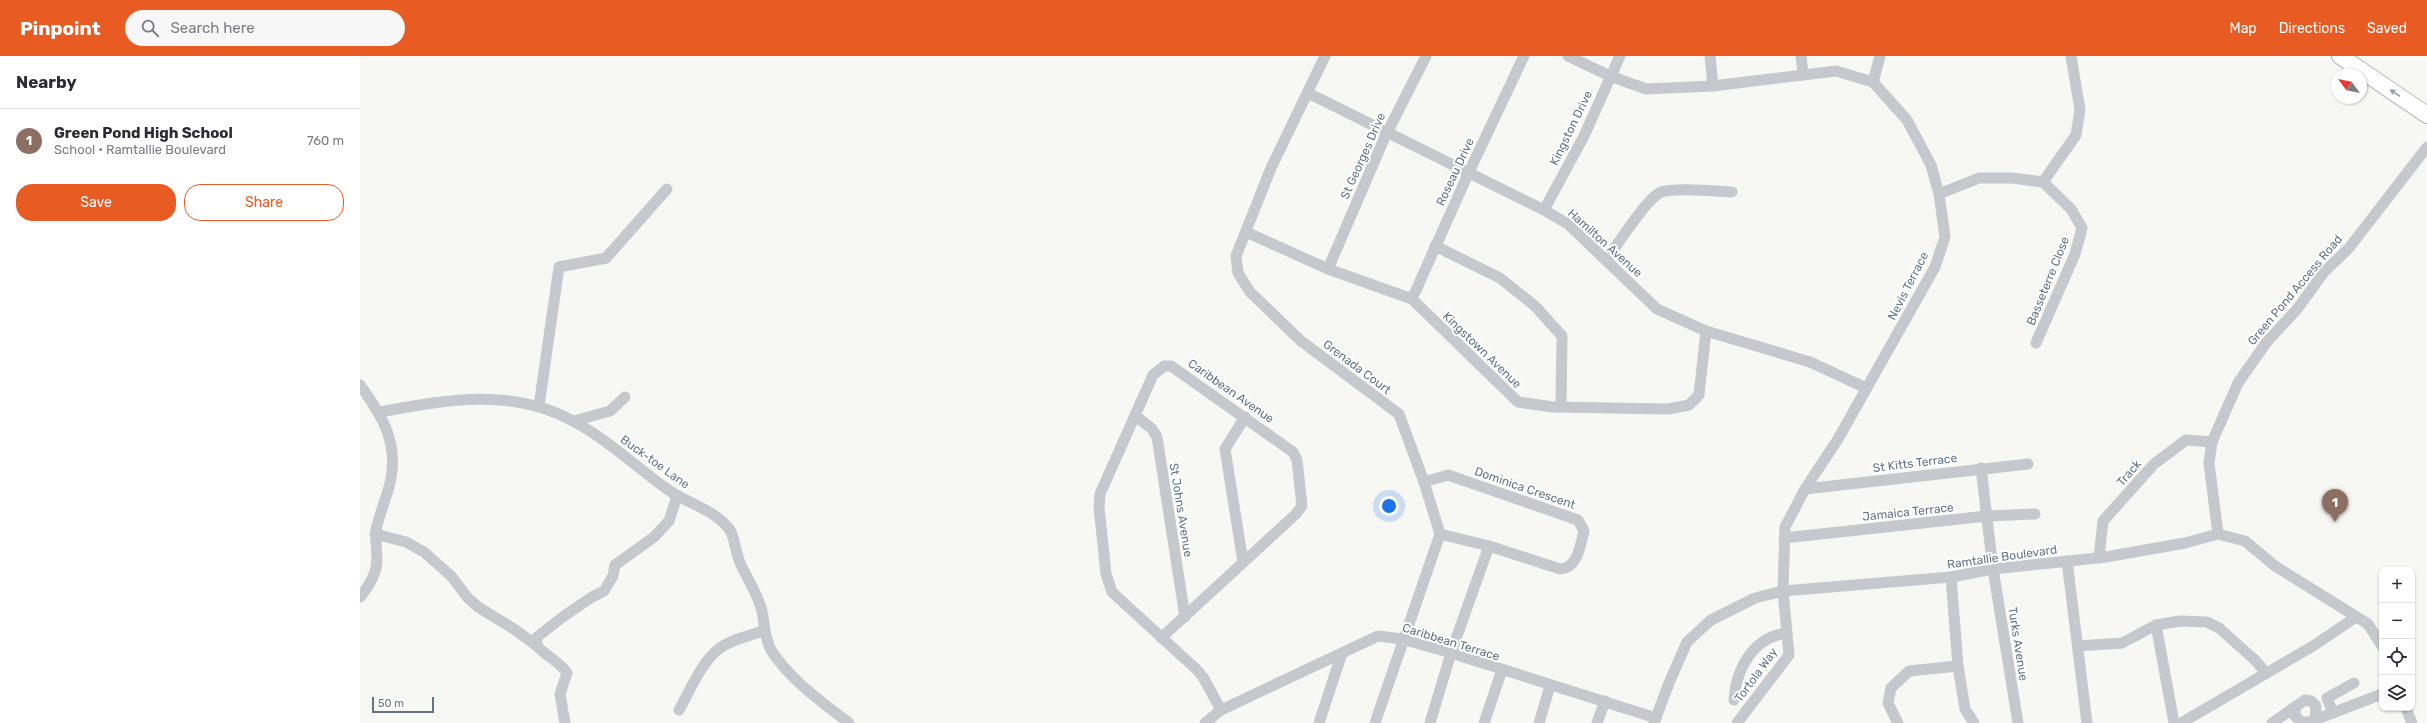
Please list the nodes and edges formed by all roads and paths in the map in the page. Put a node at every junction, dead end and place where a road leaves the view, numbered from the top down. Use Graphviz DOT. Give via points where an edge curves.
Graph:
graph roads {
  1 [pos="1325,56"];
  2 [pos="1426,56"];
  3 [pos="1524,56"];
  4 [pos="1568,56"];
  5 [pos="1620,56"];
  6 [pos="1710,56"];
  7 [pos="1801,56"];
  8 [pos="1880,56"];
  9 [pos="2071,56"];
  10 [pos="2340,56"];
  11 [pos="1803,74"];
  12 [pos="1610,76"];
  13 [pos="1873,82"];
  14 [pos="1713,86"];
  15 [pos="1308,93"];
  16 [pos="2427,115"];
  17 [pos="1388,132"];
  18 [pos="2427,147"];
  19 [pos="1469,172"];
  20 [pos="2043,182"];
  21 [pos="667,189"];
  22 [pos="1732,192"];
  23 [pos="1939,194"];
  24 [pos="1544,210"];
  25 [pos="1246,232"];
  26 [pos="1435,246"];
  27 [pos="1607,259"];
  28 [pos="1328,269"];
  29 [pos="1412,299"];
  30 [pos="1706,331"];
  31 [pos="2036,343"];
  32 [pos="360,385"];
  33 [pos="1866,388"];
  34 [pos="626,397"];
  35 [pos="539,406"];
  36 [pos="1561,406"];
  37 [pos="380,412"];
  38 [pos="1136,416"];
  39 [pos="1245,417"];
  40 [pos="574,421"];
  41 [pos="2212,442"];
  42 [pos="2028,464"];
  43 [pos="1982,468"];
  44 [pos="1424,482"];
  45 [pos="1805,489"];
  46 [pos="676,496"];
  47 [pos="2035,514"];
  48 [pos="1987,516"];
  49 [pos="376,534"];
  50 [pos="1440,534"];
  51 [pos="2218,534"];
  52 [pos="1784,538"];
  53 [pos="1489,546"];
  54 [pos="2099,558"];
  55 [pos="2067,561"];
  56 [pos="1243,562"];
  57 [pos="1993,569"];
  58 [pos="1951,577"];
  59 [pos="1783,591"];
  60 [pos="360,597"];
  61 [pos="1185,617"];
  62 [pos="2356,617"];
  63 [pos="2156,626"];
  64 [pos="763,631"];
  65 [pos="1787,633"];
  66 [pos="1161,638"];
  67 [pos="1402,639"];
  68 [pos="2379,641"];
  69 [pos="537,646"];
  70 [pos="2078,646"];
  71 [pos="1342,653"];
  72 [pos="1451,653"];
  73 [pos="1958,666"];
  74 [pos="1502,670"];
  75 [pos="2266,673"];
  76 [pos="2354,683"];
  77 [pos="1550,686"];
  78 [pos="2379,695"];
  79 [pos="1734,700"];
  80 [pos="1605,701"];
  81 [pos="2295,707"];
  82 [pos="679,710"];
  83 [pos="1221,710"];
  84 [pos="2407,711"];
  85 [pos="2332,713"];
  86 [pos="2315,719"];
  87 [pos="1655,720"];
  88 [pos="565,723"];
  89 [pos="849,723"];
  90 [pos="1205,723"];
  91 [pos="1319,723"];
  92 [pos="1374,723"];
  93 [pos="1430,723"];
  94 [pos="1484,723"];
  95 [pos="1539,723"];
  96 [pos="1598,723"];
  97 [pos="1737,723"];
  98 [pos="1898,723"];
  99 [pos="1974,723"];
  100 [pos="2018,723"];
  101 [pos="2087,723"];
  102 [pos="2174,723"];
  103 [pos="2181,723"];
  104 [pos="2272,723"];
  105 [pos="2412,723"];
  1 -- 15 [label="street, Grenada Court"];
  2 -- 17 [label="street, St Georges Drive"];
  3 -- 19 [label="street, Roseau Drive"];
  4 -- 12 [label="street"];
  5 -- 12 [label="street, Kingston Drive"];
  6 -- 14 [label="street"];
  7 -- 11 [label="street"];
  8 -- 13 [label="street"];
  9 -- 20 [label="street" via="2080,110 2076,135"];
  16 -- 10 [label="highway, one-way"];
  11 -- 13 [label="street" via="1836,71"];
  11 -- 14 [label="street"];
  12 -- 14 [label="street" via="1646,89"];
  12 -- 24 [label="street, Kingston Drive" via="1584,136"];
  13 -- 23 [label="street, Nevis Terrace" via="1907,120 1931,165"];
  15 -- 17 [label="street, Hamilton Avenue"];
  15 -- 25 [label="street, Grenada Court" via="1271,168"];
  17 -- 19 [label="street, Hamilton Avenue" via="1428,154"];
  17 -- 28 [label="street, St Georges Drive"];
  18 -- 41 [label="street, Green Pond Access Road" via="2353,242 2324,272 2298,308 2252,362 2238,383"];
  19 -- 24 [label="street, Hamilton Avenue"];
  19 -- 26 [label="street, Roseau Drive"];
  20 -- 23 [label="street" via="2012,178 1979,178"];
  20 -- 31 [label="street, Basseterre Close" via="2071,209 2082,228 2075,254"];
  21 -- 35 [label="street" via="606,258 559,267"];
  22 -- 27 [label="street" via="1661,192 1645,207"];
  23 -- 33 [label="street, Nevis Terrace" via="1945,237 1935,267"];
  24 -- 27 [label="street, Hamilton Avenue" via="1568,224"];
  25 -- 28 [label="street, Kingstown Avenue"];
  25 -- 44 [label="street, Grenada Court" via="1236,256 1238,273 1250,292 1301,342 1399,414"];
  26 -- 29 [label="street, Roseau Drive"];
  26 -- 36 [label="street" via="1500,278 1535,306 1562,336"];
  27 -- 30 [label="street, Hamilton Avenue" via="1657,309"];
  28 -- 29 [label="street, Kingstown Avenue"];
  29 -- 36 [label="street, Kingstown Avenue" via="1518,402"];
  30 -- 33 [label="street, Hamilton Avenue" via="1810,362"];
  30 -- 36 [label="street, Kingstown Avenue" via="1698,395 1689,405 1668,409"];
  32 -- 37 [label="street"];
  33 -- 45 [label="street, Nevis Terrace" via="1838,439"];
  34 -- 40 [label="street" via="610,412"];
  35 -- 37 [label="street, Buck-toe Lane" via="508,400 471,398 438,401"];
  35 -- 40 [label="street, Buck-toe Lane"];
  37 -- 49 [label="street" via="390,433 392,455 391,478 378,515"];
  38 -- 39 [label="street, Caribbean Avenue" via="1153,375 1164,366 1178,370"];
  38 -- 61 [label="street, St Johns Avenue" via="1149,426 1157,437"];
  38 -- 66 [label="street, Caribbean Avenue" via="1100,494 1105,566 1112,592"];
  39 -- 56 [label="street" via="1225,449"];
  39 -- 56 [label="street, Caribbean Avenue" via="1293,452 1297,460 1302,506"];
  40 -- 46 [label="street, Buck-toe Lane"];
  41 -- 51 [label="street, Green Pond Access Road" via="2209,463"];
  41 -- 54 [label="street, Track" via="2186,440 2154,464 2103,521"];
  42 -- 43 [label="street, St Kitts Terrace"];
  43 -- 45 [label="street, St Kitts Terrace"];
  43 -- 48 [label="street, Turks Avenue"];
  44 -- 50 [label="street, Grenada Court"];
  44 -- 53 [label="street, Dominica Crescent" via="1448,475 1578,520 1584,531 1576,560 1566,569"];
  45 -- 52 [label="street, Nevis Terrace" via="1785,527"];
  46 -- 64 [label="street, Buck-toe Lane" via="717,518 730,529 735,552 762,612"];
  46 -- 69 [label="street" via="669,521 654,537 615,565 613,576 604,591 575,608 537,637"];
  47 -- 48 [label="street, Jamaica Terrace"];
  48 -- 52 [label="street, Jamaica Terrace"];
  48 -- 57 [label="street, Turks Avenue"];
  49 -- 60 [label="street" via="377,560 371,583"];
  49 -- 69 [label="street" via="406,542 424,552 451,576 478,607"];
  50 -- 53 [label="street, Dominica Crescent"];
  50 -- 67 [label="street"];
  51 -- 54 [label="street, Ramtallie Boulevard"];
  51 -- 62 [label="street, Ramtallie Boulevard" via="2245,541 2275,566"];
  52 -- 59 [label="street, Nevis Terrace"];
  53 -- 72 [label="street"];
  54 -- 55 [label="street, Ramtallie Boulevard"];
  55 -- 57 [label="street, Ramtallie Boulevard"];
  55 -- 70 [label="street"];
  56 -- 61 [label="street, Caribbean Avenue"];
  57 -- 58 [label="street, Ramtallie Boulevard"];
  57 -- 100 [label="street, Turks Avenue"];
  58 -- 59 [label="street, Ramtallie Boulevard"];
  58 -- 73 [label="street"];
  59 -- 65 [label="street, Tortola Way"];
  59 -- 87 [label="street, Ramtallie Boulevard" via="1755,598 1711,620 1687,642"];
  61 -- 66 [label="street, Caribbean Avenue"];
  62 -- 68 [label="street, Ramtallie Boulevard" via="2368,624"];
  62 -- 75 [label="street"];
  63 -- 70 [label="street" via="2122,643"];
  63 -- 75 [label="street" via="2193,621 2213,625 2255,660"];
  63 -- 102 [label="street"];
  64 -- 82 [label="street" via="737,639 719,649 707,663"];
  64 -- 89 [label="street, Buck-toe Lane" via="771,650 782,664 813,695"];
  65 -- 79 [label="street" via="1757,646 1738,673"];
  65 -- 97 [label="street, Tortola Way" via="1789,655"];
  66 -- 83 [label="street, Caribbean Avenue" via="1203,677"];
  67 -- 71 [label="street, Caribbean Terrace" via="1378,636"];
  67 -- 72 [label="street, Caribbean Terrace"];
  67 -- 92 [label="street"];
  69 -- 88 [label="street" via="546,656 560,663 567,673 560,694"];
  70 -- 101 [label="street"];
  71 -- 83 [label="street, Caribbean Terrace"];
  71 -- 91 [label="street"];
  72 -- 74 [label="street, Caribbean Terrace"];
  72 -- 93 [label="street"];
  73 -- 98 [label="street" via="1909,671 1891,688 1888,704"];
  73 -- 99 [label="street" via="1965,709"];
  74 -- 77 [label="street, Caribbean Terrace"];
  74 -- 94 [label="street"];
  75 -- 103 [label="street"];
  76 -- 85 [label="street" via="2327,698"];
  77 -- 80 [label="street, Caribbean Terrace"];
  77 -- 95 [label="street"];
  78 -- 85 [label="street"];
  80 -- 87 [label="street, Caribbean Terrace"];
  80 -- 96 [label="street"];
  81 -- 86 [label="street" via="2295,716 2301,722"];
  81 -- 86 [label="street" via="2305,700 2311,701 2316,706"];
  81 -- 104 [label="street"];
  83 -- 90 [label="street, Caribbean Terrace"];
  84 -- 105 [label="street"];
  85 -- 86 [label="street"];
}
